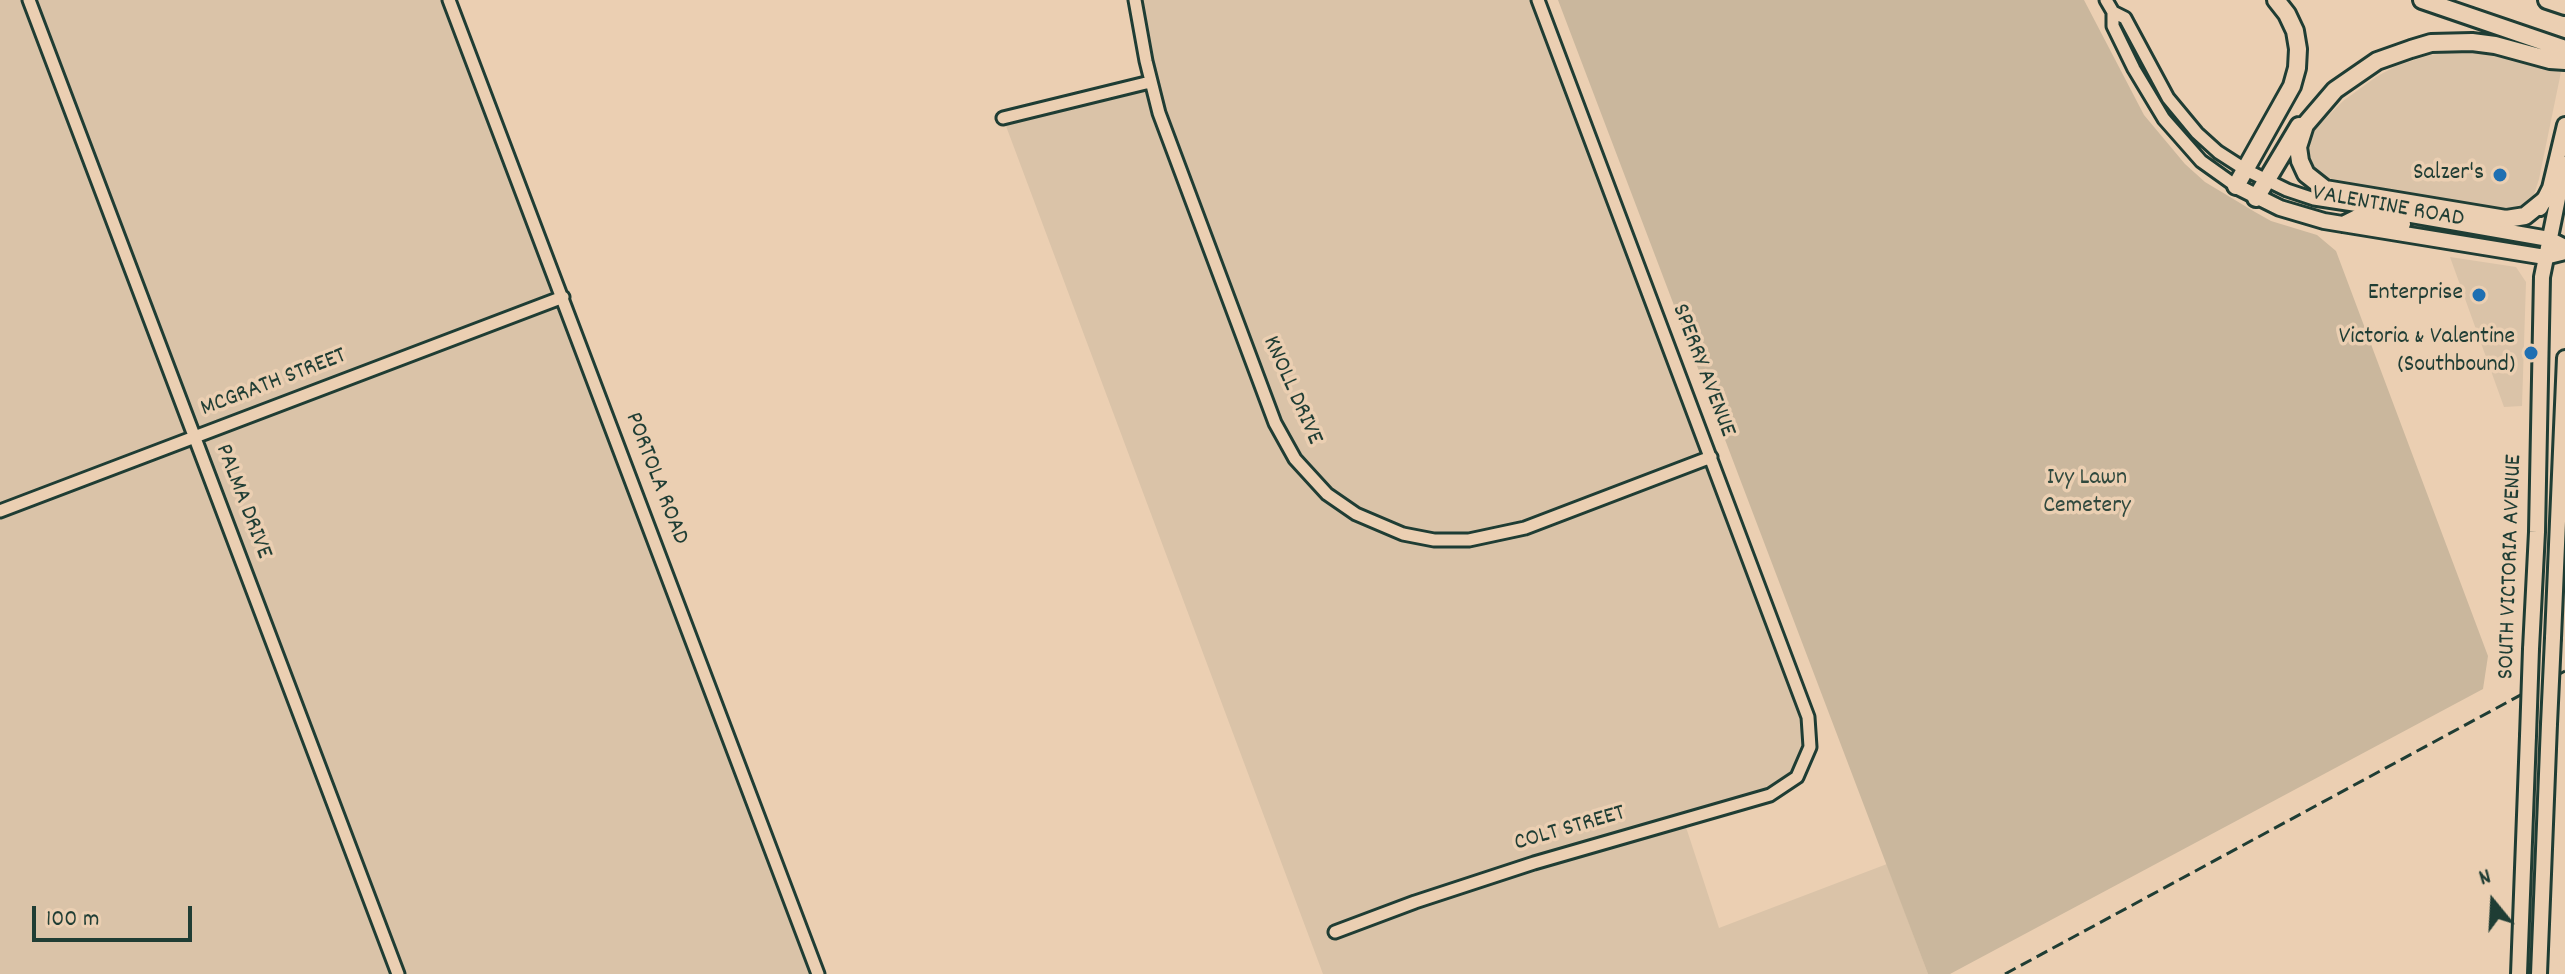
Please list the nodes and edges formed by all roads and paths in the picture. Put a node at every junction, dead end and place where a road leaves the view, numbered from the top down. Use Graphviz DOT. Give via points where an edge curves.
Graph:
graph roads {
  1 [pos="29,0"];
  2 [pos="449,0"];
  3 [pos="1135,0"];
  4 [pos="1538,0"];
  5 [pos="2106,0"];
  6 [pos="2276,0"];
  7 [pos="2422,0"];
  8 [pos="2113,12"];
  9 [pos="2558,53"];
  10 [pos="1150,82"];
  11 [pos="2312,115"];
  12 [pos="1003,118"];
  13 [pos="2565,125"];
  14 [pos="2565,164"];
  15 [pos="2246,170"];
  16 [pos="2266,180"];
  17 [pos="2236,186"];
  18 [pos="2256,198"];
  19 [pos="2546,199"];
  20 [pos="2360,206"];
  21 [pos="2417,218"];
  22 [pos="2342,224"];
  23 [pos="2479,228"];
  24 [pos="2549,239"];
  25 [pos="2565,250"];
  26 [pos="2545,257"];
  27 [pos="563,297"];
  28 [pos="2565,358"];
  29 [pos="194,438"];
  30 [pos="1711,457"];
  31 [pos="0,511"];
  32 [pos="1806,759"];
  33 [pos="1335,932"];
  34 [pos="398,974"];
  35 [pos="818,974"];
  36 [pos="2519,974"];
  37 [pos="2539,974"];
  1 -- 29 [label="street, PALMA DRIVE"];
  2 -- 27 [label="street, PORTOLA ROAD"];
  3 -- 10 [label="street, KNOLL DRIVE"];
  4 -- 30 [label="street, SPERRY AVENUE"];
  5 -- 8 [label="street, VALENTINE ROAD"];
  6 -- 15 [label="highway" via="2295,31 2297,68"];
  7 -- 9 [label="highway"];
  8 -- 15 [label="street, VALENTINE ROAD" via="2125,18 2177,111 2218,152"];
  8 -- 17 [label="street, VALENTINE ROAD" via="2113,26 2164,119 2201,161"];
  9 -- 11 [label="highway" via="2472,42 2431,43 2363,69"];
  10 -- 12 [label="street"];
  10 -- 30 [label="street, KNOLL DRIVE" via="1275,423 1307,474 1341,504 1403,534 1469,540 1525,528"];
  11 -- 16 [label="highway" via="2294,131"];
  11 -- 19 [label="highway" via="2301,135 2299,156 2306,174 2325,189 2506,219 2525,216"];
  13 -- 19 [label="main road"];
  14 -- 24 [label="main road, SOUTH VICTORIA AVENUE"];
  15 -- 16 [label="street, VALENTINE ROAD"];
  15 -- 17 [label="highway"];
  16 -- 18 [label="highway"];
  16 -- 20 [label="street, VALENTINE ROAD" via="2314,199"];
  17 -- 18 [label="main road, VALENTINE ROAD"];
  18 -- 22 [label="main road, VALENTINE ROAD"];
  19 -- 23 [label="main road" via="2525,219"];
  20 -- 21 [label="main road, VALENTINE ROAD"];
  21 -- 22 [label="main road" via="2404,224 2357,217"];
  21 -- 23 [label="main road, VALENTINE ROAD"];
  22 -- 26 [label="main road, VALENTINE ROAD"];
  23 -- 24 [label="main road, VALENTINE ROAD"];
  24 -- 25 [label="main road, VALENTINE ROAD"];
  24 -- 26 [label="main road, SOUTH VICTORIA AVENUE"];
  25 -- 26 [label="main road, VALENTINE ROAD"];
  26 -- 36 [label="main road, SOUTH VICTORIA AVENUE, bridge"];
  27 -- 29 [label="street, MCGRATH STREET"];
  27 -- 35 [label="street, PORTOLA ROAD"];
  28 -- 37 [label="main road, SOUTH VICTORIA AVENUE, bridge"];
  29 -- 31 [label="street, MCGRATH STREET"];
  29 -- 34 [label="street, PALMA DRIVE"];
  30 -- 32 [label="street, SPERRY AVENUE" via="1808,717 1811,740"];
  32 -- 33 [label="street, COLT STREET" via="1797,777 1770,795 1519,867"];
}
